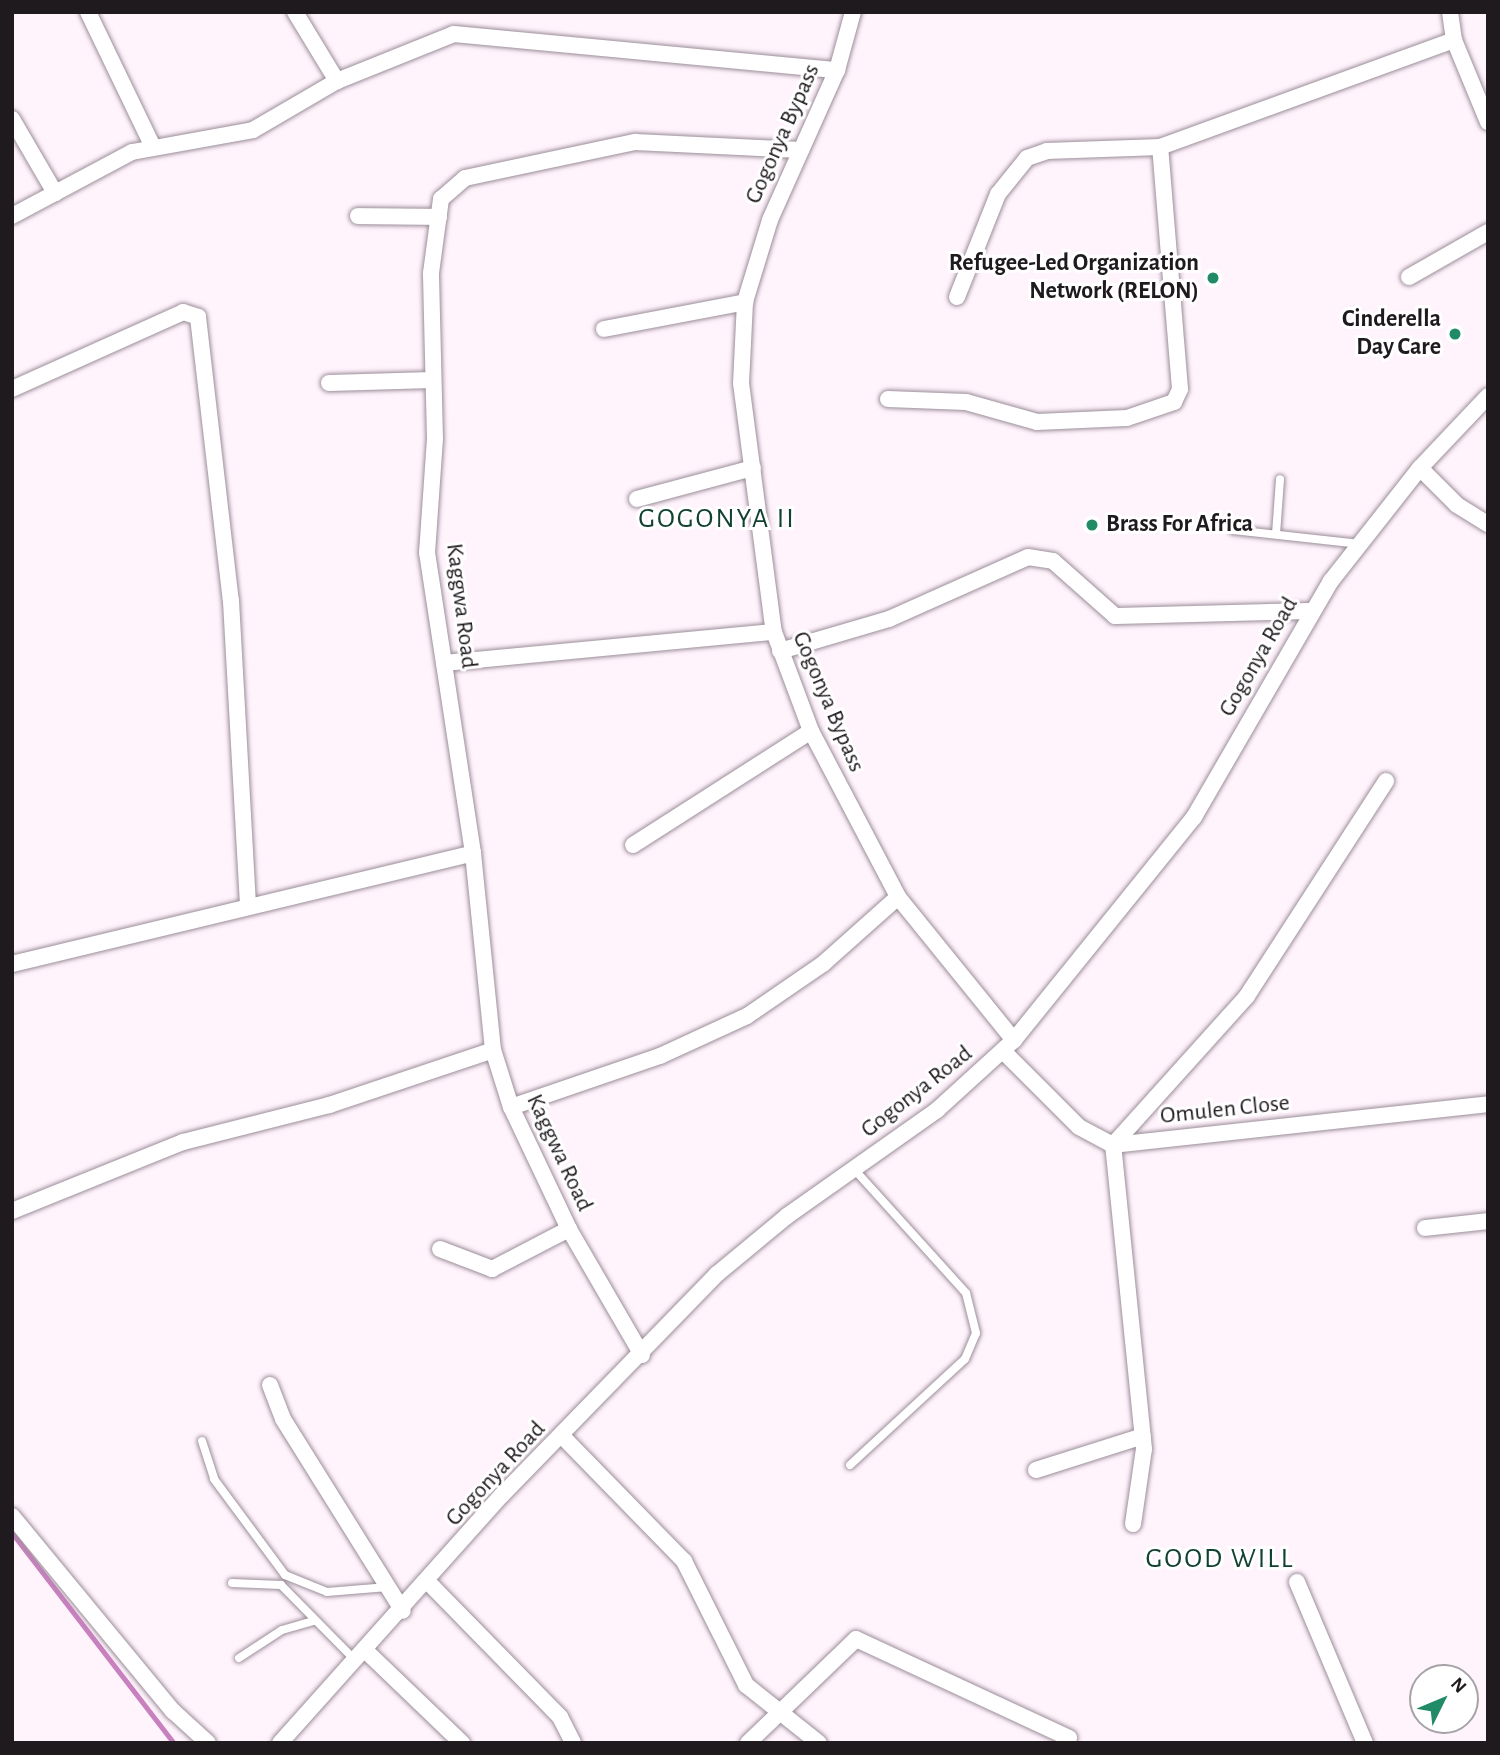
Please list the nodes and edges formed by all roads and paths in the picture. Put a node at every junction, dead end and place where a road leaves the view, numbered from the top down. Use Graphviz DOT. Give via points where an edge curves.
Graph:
graph roads {
  1 [pos="88,12"];
  2 [pos="295,12"];
  3 [pos="853,12"];
  4 [pos="1450,12"];
  5 [pos="1454,40"];
  6 [pos="837,70"];
  7 [pos="337,80"];
  8 [pos="12,119"];
  9 [pos="1488,122"];
  10 [pos="152,145"];
  11 [pos="1160,147"];
  12 [pos="801,150"];
  13 [pos="55,192"];
  14 [pos="12,216"];
  15 [pos="358,216"];
  16 [pos="439,217"];
  17 [pos="1488,232"];
  18 [pos="1409,278"];
  19 [pos="957,297"];
  20 [pos="745,302"];
  21 [pos="604,329"];
  22 [pos="433,380"];
  23 [pos="329,383"];
  24 [pos="12,389"];
  25 [pos="1488,396"];
  26 [pos="888,399"];
  27 [pos="753,468"];
  28 [pos="1420,468"];
  29 [pos="1280,479"];
  30 [pos="637,499"];
  31 [pos="1488,524"];
  32 [pos="1233,530"];
  33 [pos="1276,534"];
  34 [pos="1360,544"];
  35 [pos="1311,611"];
  36 [pos="774,632"];
  37 [pos="780,651"];
  38 [pos="444,663"];
  39 [pos="811,731"];
  40 [pos="1386,781"];
  41 [pos="633,845"];
  42 [pos="473,853"];
  43 [pos="898,897"];
  44 [pos="248,907"];
  45 [pos="12,964"];
  46 [pos="1008,1046"];
  47 [pos="493,1050"];
  48 [pos="1488,1104"];
  49 [pos="510,1107"];
  50 [pos="1113,1145"];
  51 [pos="854,1169"];
  52 [pos="12,1211"];
  53 [pos="1488,1221"];
  54 [pos="569,1228"];
  55 [pos="1425,1228"];
  56 [pos="440,1249"];
  57 [pos="642,1355"];
  58 [pos="270,1385"];
  59 [pos="562,1436"];
  60 [pos="1143,1436"];
  61 [pos="202,1441"];
  62 [pos="850,1465"];
  63 [pos="1036,1470"];
  64 [pos="12,1516"];
  65 [pos="1133,1524"];
  66 [pos="428,1582"];
  67 [pos="1297,1582"];
  68 [pos="232,1583"];
  69 [pos="392,1587"];
  70 [pos="403,1611"];
  71 [pos="314,1621"];
  72 [pos="362,1657"];
  73 [pos="239,1658"];
  74 [pos="776,1714"];
  75 [pos="1069,1738"];
  76 [pos="208,1743"];
  77 [pos="280,1743"];
  78 [pos="462,1743"];
  79 [pos="573,1743"];
  80 [pos="748,1743"];
  81 [pos="819,1743"];
  82 [pos="1365,1743"];
  1 -- 10 [label="street"];
  2 -- 7 [label="street"];
  3 -- 6 [label="street, Gogonya Bypass"];
  4 -- 5 [label="street"];
  5 -- 9 [label="street"];
  5 -- 11 [label="street"];
  6 -- 7 [label="street" via="454,34"];
  6 -- 12 [label="street, Gogonya Bypass"];
  7 -- 10 [label="street" via="253,130"];
  8 -- 13 [label="street"];
  10 -- 13 [label="street"];
  11 -- 19 [label="street" via="1047,151 1017,165 998,194"];
  11 -- 26 [label="street" via="1180,389 1174,402 1126,418 1037,422 966,402"];
  12 -- 16 [label="street, Kaggwa Road" via="635,142 466,178 445,190"];
  12 -- 20 [label="street, Gogonya Bypass" via="770,220"];
  13 -- 14 [label="street"];
  15 -- 16 [label="street"];
  16 -- 22 [label="street, Kaggwa Road" via="431,273"];
  17 -- 18 [label="street"];
  20 -- 21 [label="street"];
  20 -- 27 [label="street, Gogonya Bypass" via="741,383"];
  22 -- 23 [label="street"];
  22 -- 38 [label="street, Kaggwa Road" via="428,553"];
  24 -- 44 [label="street" via="183,312 198,317 231,601"];
  25 -- 28 [label="street, Gogonya Road"];
  27 -- 30 [label="street"];
  27 -- 36 [label="street, Gogonya Bypass"];
  28 -- 31 [label="street" via="1457,505"];
  28 -- 34 [label="street, Gogonya Road"];
  29 -- 33 [label="lane"];
  32 -- 33 [label="lane"];
  33 -- 34 [label="lane"];
  34 -- 35 [label="street, Gogonya Road"];
  35 -- 37 [label="street" via="1115,616 1053,561 1028,557 889,619"];
  35 -- 46 [label="street, Gogonya Road" via="1194,817"];
  36 -- 37 [label="street, Gogonya Bypass"];
  36 -- 38 [label="street"];
  37 -- 39 [label="street, Gogonya Bypass"];
  38 -- 42 [label="street, Kaggwa Road"];
  39 -- 41 [label="street"];
  39 -- 43 [label="street, Gogonya Bypass"];
  40 -- 50 [label="street" via="1247,996"];
  42 -- 44 [label="street"];
  42 -- 47 [label="street, Kaggwa Road"];
  43 -- 46 [label="street, Gogonya Bypass"];
  43 -- 49 [label="street" via="824,964 747,1016 660,1056"];
  44 -- 45 [label="street"];
  46 -- 50 [label="street" via="1079,1127"];
  46 -- 51 [label="street, Gogonya Road" via="937,1110"];
  47 -- 49 [label="street, Kaggwa Road"];
  47 -- 52 [label="street" via="329,1105 183,1142"];
  48 -- 50 [label="street, Omulen Close"];
  49 -- 54 [label="street, Kaggwa Road"];
  50 -- 60 [label="street"];
  51 -- 57 [label="street, Gogonya Road" via="717,1274"];
  51 -- 62 [label="lane" via="966,1293 976,1333 965,1359"];
  53 -- 55 [label="street"];
  54 -- 56 [label="street" via="492,1269"];
  54 -- 57 [label="street, Kaggwa Road"];
  57 -- 59 [label="street, Gogonya Road"];
  58 -- 69 [label="street" via="283,1419"];
  59 -- 66 [label="street, Gogonya Road"];
  59 -- 74 [label="street" via="684,1561 734,1668"];
  60 -- 63 [label="street"];
  60 -- 65 [label="street"];
  61 -- 69 [label="lane" via="214,1479 285,1575 327,1592"];
  64 -- 76 [label="street" via="173,1711"];
  66 -- 70 [label="street, Gogonya Road"];
  66 -- 79 [label="street" via="560,1717"];
  67 -- 82 [label="street"];
  68 -- 71 [label="lane" via="281,1585"];
  69 -- 70 [label="street"];
  70 -- 72 [label="street, Gogonya Road"];
  71 -- 72 [label="lane"];
  71 -- 73 [label="lane" via="282,1630"];
  72 -- 77 [label="street, Gogonya Road"];
  72 -- 78 [label="street"];
  74 -- 75 [label="street" via="856,1639 864,1639"];
  74 -- 80 [label="street"];
  74 -- 81 [label="street"];
}
